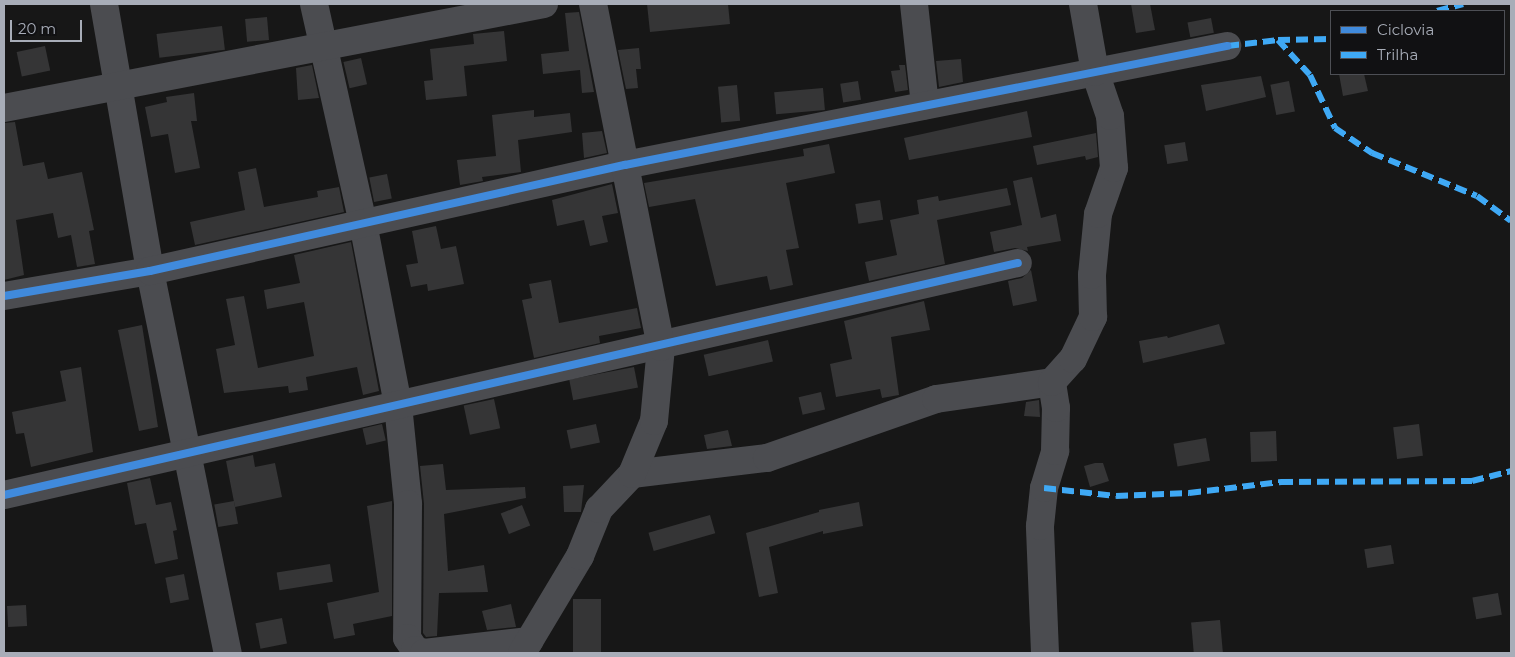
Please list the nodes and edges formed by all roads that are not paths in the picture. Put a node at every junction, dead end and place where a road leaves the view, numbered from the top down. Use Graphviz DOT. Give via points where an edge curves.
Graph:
graph roads {
  1 [pos="104,4"];
  2 [pos="314,4"];
  3 [pos="544,4"];
  4 [pos="593,4"];
  5 [pos="914,4"];
  6 [pos="1083,4"];
  7 [pos="323,46"];
  8 [pos="1227,46"];
  9 [pos="1095,72"];
  10 [pos="116,86"];
  11 [pos="925,105"];
  12 [pos="4,108"];
  13 [pos="625,165"];
  14 [pos="363,224"];
  15 [pos="1018,264"];
  16 [pos="150,271"];
  17 [pos="4,296"];
  18 [pos="661,347"];
  19 [pos="1052,382"];
  20 [pos="398,405"];
  21 [pos="186,452"];
  22 [pos="632,474"];
  23 [pos="4,495"];
  24 [pos="526,647"];
  25 [pos="409,652"];
  26 [pos="228,653"];
  27 [pos="1045,653"];
  1 -- 10 [label="street"];
  2 -- 7 [label="street"];
  3 -- 7 [label="street"];
  4 -- 13 [label="street"];
  5 -- 11 [label="street"];
  6 -- 9 [label="street"];
  7 -- 10 [label="street"];
  7 -- 14 [label="street"];
  8 -- 9 [label="street"];
  9 -- 11 [label="street"];
  9 -- 19 [label="street" via="1106,100 1114,168 1098,214 1092,274 1093,317 1073,359"];
  10 -- 12 [label="street"];
  10 -- 16 [label="street"];
  11 -- 13 [label="street"];
  13 -- 14 [label="street"];
  13 -- 18 [label="street"];
  14 -- 16 [label="street"];
  14 -- 20 [label="street"];
  15 -- 18 [label="street"];
  16 -- 17 [label="street"];
  16 -- 21 [label="street"];
  18 -- 20 [label="street"];
  18 -- 22 [label="street" via="654,421"];
  19 -- 22 [label="street" via="936,399 767,458"];
  19 -- 27 [label="street" via="1056,408 1055,451 1044,488 1040,526"];
  20 -- 21 [label="street"];
  20 -- 25 [label="street" via="408,504"];
  21 -- 23 [label="street"];
  21 -- 26 [label="street"];
  22 -- 24 [label="street" via="599,509 580,556"];
  24 -- 25 [label="street"];
}
